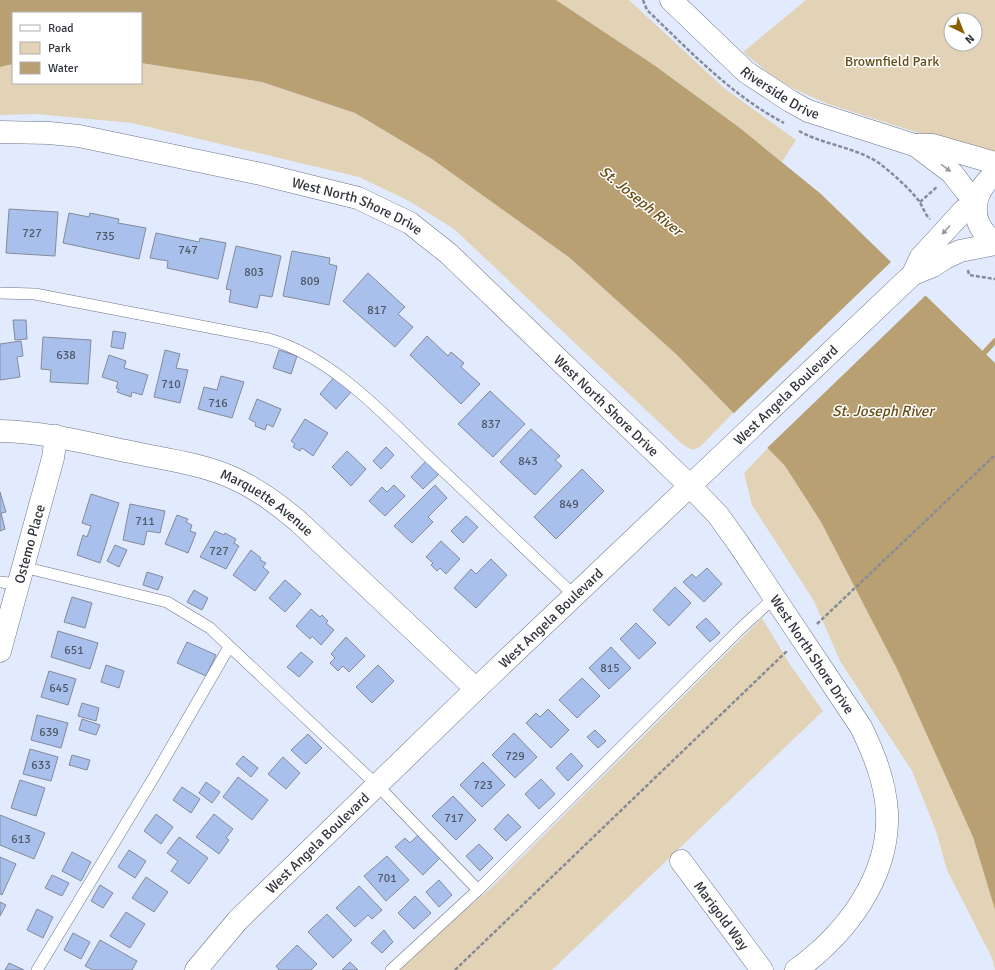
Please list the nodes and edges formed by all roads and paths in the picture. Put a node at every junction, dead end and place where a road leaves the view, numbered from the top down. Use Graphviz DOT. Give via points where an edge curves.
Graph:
graph roads {
  1 [pos="671,0"];
  2 [pos="0,132"];
  3 [pos="914,145"];
  4 [pos="995,163"];
  5 [pos="995,174"];
  6 [pos="940,184"];
  7 [pos="920,202"];
  8 [pos="976,203"];
  9 [pos="995,243"];
  10 [pos="965,264"];
  11 [pos="913,274"];
  12 [pos="995,279"];
  13 [pos="0,293"];
  14 [pos="0,430"];
  15 [pos="56,436"];
  16 [pos="995,455"];
  17 [pos="689,485"];
  18 [pos="14,578"];
  19 [pos="574,595"];
  20 [pos="775,597"];
  21 [pos="812,628"];
  22 [pos="229,647"];
  23 [pos="789,650"];
  24 [pos="0,651"];
  25 [pos="476,689"];
  26 [pos="378,786"];
  27 [pos="681,860"];
  28 [pos="478,890"];
  29 [pos="37,970"];
  30 [pos="196,970"];
  31 [pos="391,970"];
  32 [pos="455,970"];
  33 [pos="762,970"];
  34 [pos="796,970"];
  1 -- 3 [label="street, Riverside Drive" via="746,72 790,102 808,111"];
  2 -- 17 [label="street, West North Shore Drive" via="49,133 98,140 261,174 358,198 385,210 410,223 449,254"];
  3 -- 4 [label="street, Riverside Drive" via="933,145"];
  3 -- 8 [label="street, Riverside Drive, one-way" via="952,173"];
  5 -- 8 [label="street" via="986,181"];
  6 -- 7 [label="path"];
  8 -- 9 [label="street" via="982,230"];
  8 -- 11 [label="street, West Angela Boulevard, one-way" via="964,210 921,257"];
  9 -- 11 [label="street, West Angela Boulevard" via="960,251"];
  10 -- 12 [label="path" via="969,275"];
  11 -- 17 [label="street, West Angela Boulevard"];
  13 -- 19 [label="lane" via="35,294 269,339 306,353 328,366 386,417"];
  14 -- 15 [label="street, Marquette Avenue" via="32,431"];
  15 -- 18 [label="street, Ostemo Place" via="53,458"];
  15 -- 25 [label="street, Marquette Avenue" via="197,466 226,475 256,489 299,522"];
  16 -- 21 [label="path"];
  17 -- 19 [label="street, West Angela Boulevard"];
  17 -- 20 [label="street, West North Shore Drive" via="718,515"];
  18 -- 22 [label="lane" via="168,602 210,628"];
  18 -- 24 [label="street, Ostemo Place"];
  19 -- 25 [label="street, West Angela Boulevard"];
  20 -- 28 [label="lane"];
  20 -- 34 [label="street, West North Shore Drive" via="861,727 876,759 887,813 884,843 877,871 859,906 836,936"];
  22 -- 26 [label="lane"];
  22 -- 29 [label="lane" via="156,774"];
  23 -- 32 [label="path"];
  25 -- 26 [label="street, West Angela Boulevard"];
  26 -- 28 [label="lane"];
  26 -- 30 [label="street, West Angela Boulevard" via="238,920"];
  27 -- 33 [label="street, Marigold Way"];
  28 -- 31 [label="lane"];
}
